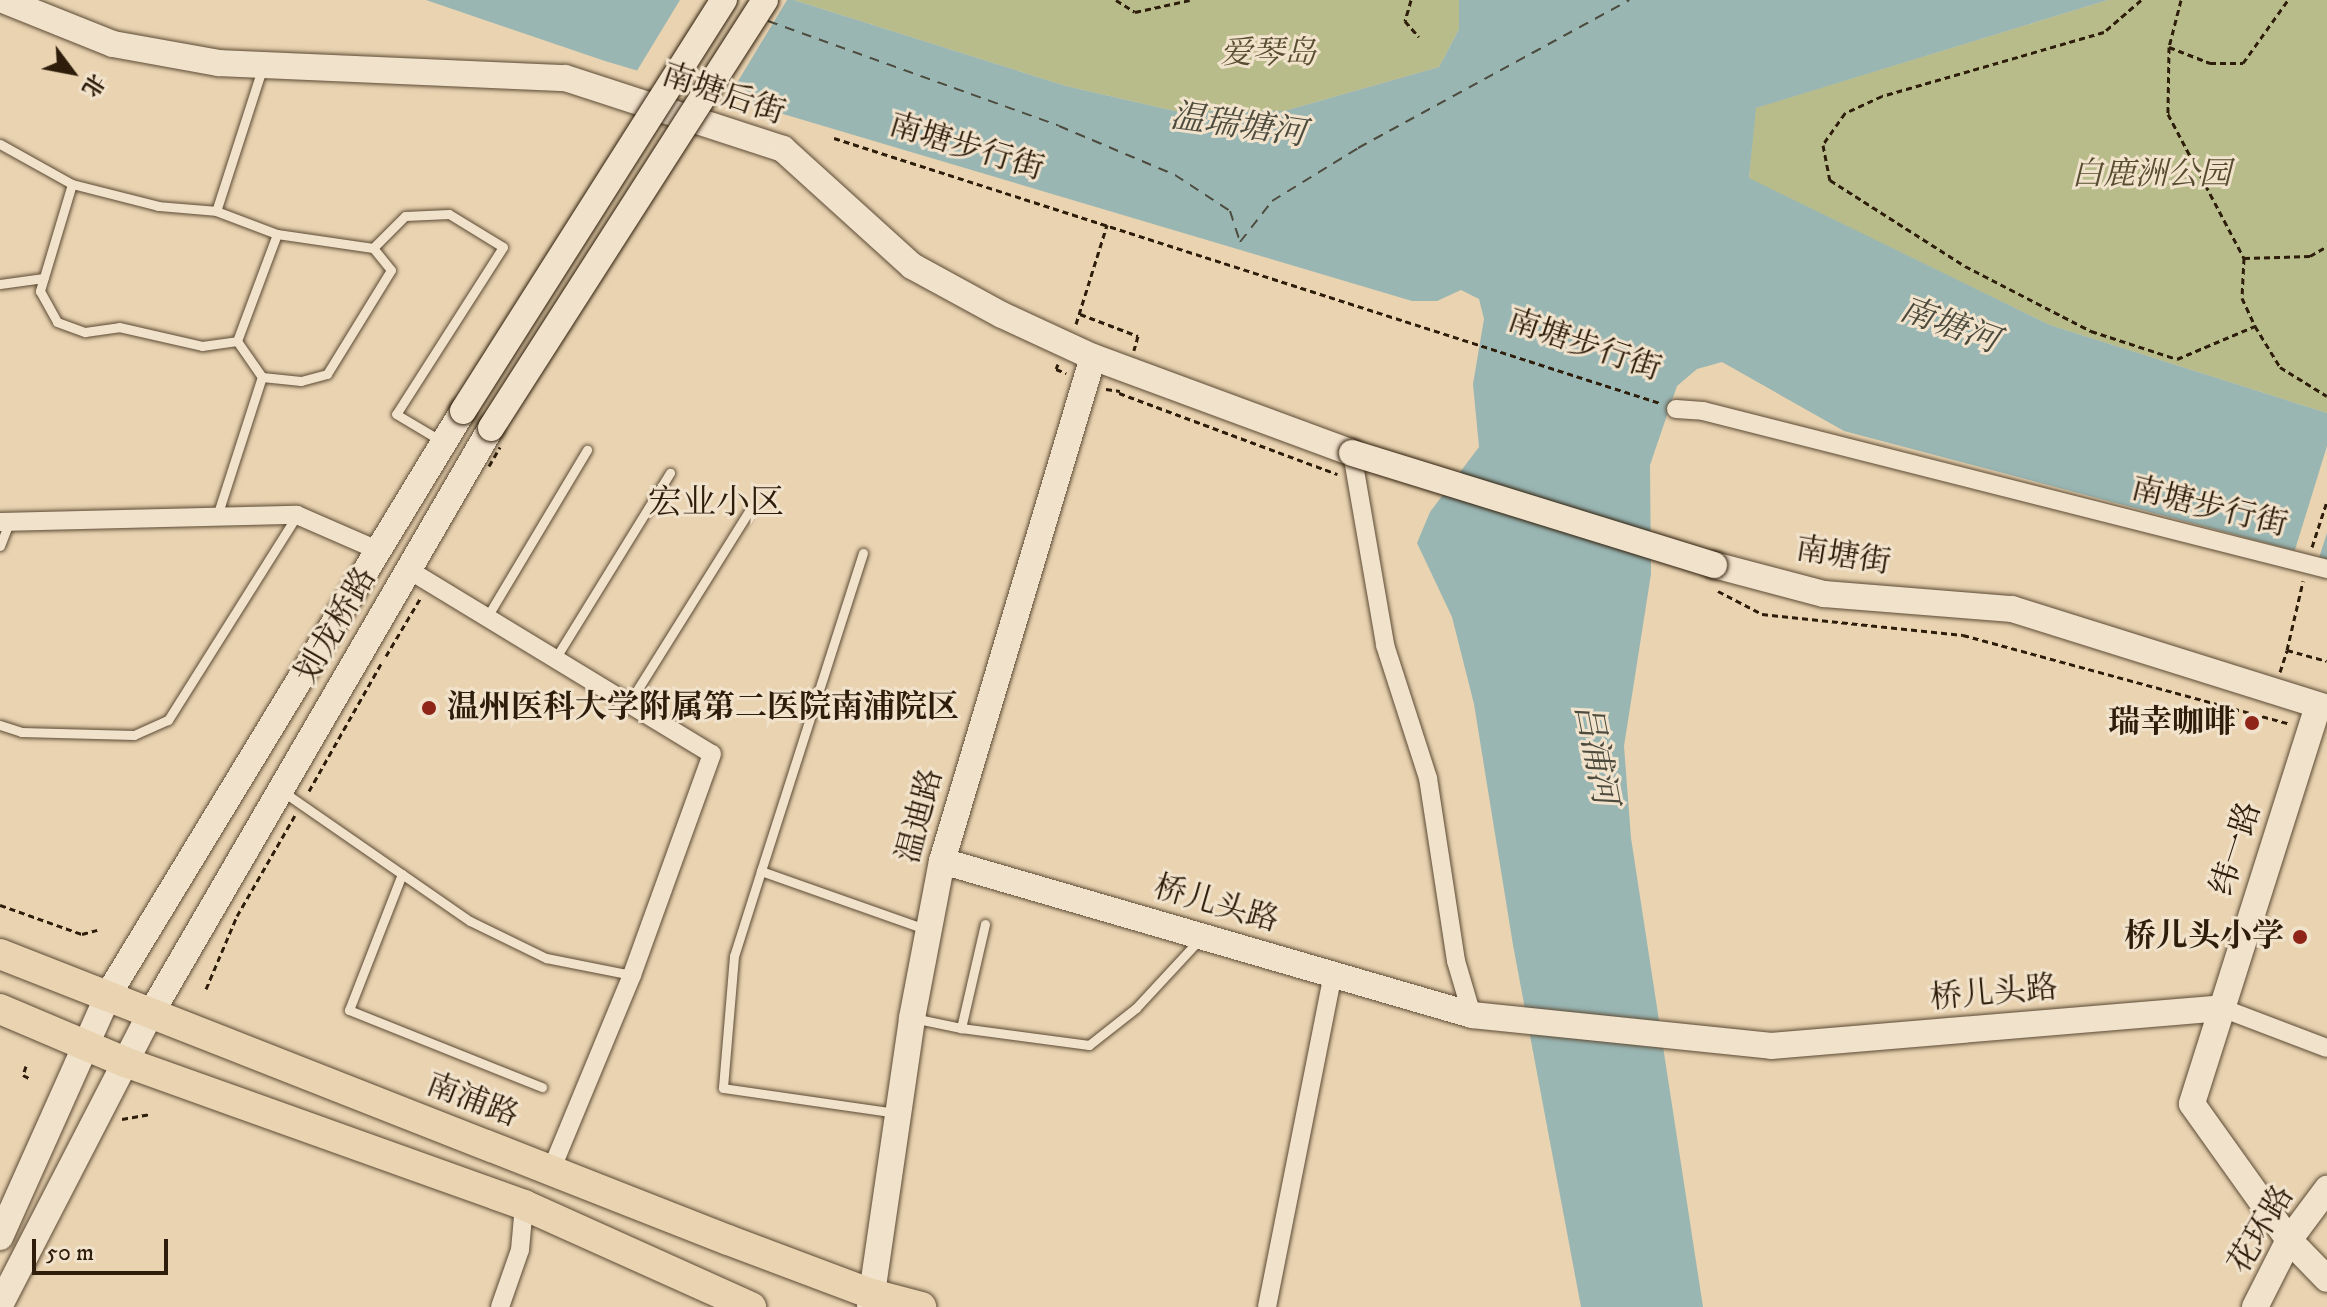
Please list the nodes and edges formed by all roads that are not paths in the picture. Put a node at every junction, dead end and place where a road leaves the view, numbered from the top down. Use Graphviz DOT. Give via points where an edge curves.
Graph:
graph roads {
  1 [pos="3,0"];
  2 [pos="724,0"];
  3 [pos="765,0"];
  4 [pos="263,66"];
  5 [pos="0,144"];
  6 [pos="72,184"];
  7 [pos="216,211"];
  8 [pos="277,234"];
  9 [pos="373,248"];
  10 [pos="44,278"];
  11 [pos="0,284"];
  12 [pos="237,341"];
  13 [pos="1089,369"];
  14 [pos="262,377"];
  15 [pos="1676,409"];
  16 [pos="443,442"];
  17 [pos="587,450"];
  18 [pos="1352,453"];
  19 [pos="670,473"];
  20 [pos="750,509"];
  21 [pos="297,515"];
  22 [pos="216,519"];
  23 [pos="5,522"];
  24 [pos="0,546"];
  25 [pos="377,550"];
  26 [pos="863,553"];
  27 [pos="2327,569"];
  28 [pos="420,576"];
  29 [pos="487,617"];
  30 [pos="555,659"];
  31 [pos="629,703"];
  32 [pos="2318,714"];
  33 [pos="0,725"];
  34 [pos="291,797"];
  35 [pos="942,861"];
  36 [pos="761,871"];
  37 [pos="402,874"];
  38 [pos="985,924"];
  39 [pos="928,930"];
  40 [pos="1203,936"];
  41 [pos="0,954"];
  42 [pos="632,975"];
  43 [pos="1333,975"];
  44 [pos="108,995"];
  45 [pos="2222,1008"];
  46 [pos="0,1009"];
  47 [pos="150,1015"];
  48 [pos="1472,1015"];
  49 [pos="912,1018"];
  50 [pos="961,1028"];
  51 [pos="84,1044"];
  52 [pos="2327,1048"];
  53 [pos="125,1062"];
  54 [pos="542,1087"];
  55 [pos="898,1114"];
  56 [pos="551,1171"];
  57 [pos="2327,1189"];
  58 [pos="524,1205"];
  59 [pos="0,1237"];
  60 [pos="2289,1240"];
  61 [pos="2327,1279"];
  62 [pos="871,1300"];
  63 [pos="0,1305"];
  64 [pos="500,1307"];
  65 [pos="751,1307"];
  66 [pos="921,1307"];
  67 [pos="1267,1307"];
  68 [pos="2255,1307"];
  1 -- 4 [label="street, 南塘后街" via="113,44"];
  2 -- 16 [label="street, 划龙桥路, bridge"];
  3 -- 28 [label="street, 划龙桥路, bridge" via="491,428"];
  4 -- 7 [label="lane"];
  4 -- 13 [label="street, 南塘后街" via="565,78 783,149 912,266 1066,345"];
  5 -- 6 [label="lane"];
  6 -- 7 [label="lane" via="158,206"];
  6 -- 10 [label="lane"];
  7 -- 8 [label="lane"];
  8 -- 9 [label="lane"];
  8 -- 12 [label="lane"];
  9 -- 14 [label="lane" via="391,270 327,374 301,381"];
  9 -- 16 [label="lane" via="405,216 449,214 503,247 396,414"];
  10 -- 11 [label="lane"];
  10 -- 12 [label="lane" via="40,291 57,322 85,332 119,327 202,346"];
  12 -- 14 [label="lane"];
  13 -- 18 [label="street, 南塘后街"];
  13 -- 35 [label="street, 温迪路"];
  14 -- 22 [label="lane"];
  15 -- 27 [label="street, 南塘步行街" via="1703,411"];
  16 -- 25 [label="street, 划龙桥路"];
  17 -- 29 [label="lane"];
  18 -- 32 [label="street, 南塘街, bridge" via="1824,594 2012,609"];
  18 -- 48 [label="street" via="1385,645 1428,778 1456,961"];
  19 -- 30 [label="lane"];
  20 -- 31 [label="lane"];
  21 -- 22 [label="street"];
  21 -- 25 [label="street"];
  21 -- 33 [label="lane" via="168,720 134,735 21,732"];
  22 -- 23 [label="street"];
  23 -- 24 [label="lane"];
  25 -- 44 [label="street, 划龙桥路"];
  26 -- 36 [label="lane"];
  28 -- 29 [label="street"];
  28 -- 34 [label="street, 划龙桥路"];
  29 -- 30 [label="street"];
  30 -- 31 [label="street"];
  31 -- 42 [label="street" via="712,754"];
  32 -- 45 [label="street, 纬一路"];
  34 -- 37 [label="lane"];
  34 -- 47 [label="street, 划龙桥路"];
  35 -- 39 [label="street, 温迪路"];
  35 -- 40 [label="street, 桥儿头路"];
  36 -- 39 [label="lane"];
  36 -- 55 [label="lane" via="734,956 723,1088"];
  37 -- 42 [label="lane" via="470,921 546,958"];
  37 -- 54 [label="lane" via="349,1010"];
  38 -- 50 [label="lane"];
  39 -- 49 [label="street, 温迪路"];
  40 -- 43 [label="street, 桥儿头路"];
  40 -- 50 [label="lane" via="1136,1008 1089,1045"];
  41 -- 44 [label="main road, 南浦路"];
  42 -- 56 [label="street"];
  43 -- 48 [label="street, 桥儿头路"];
  43 -- 67 [label="street"];
  44 -- 47 [label="main road, 南浦路"];
  44 -- 51 [label="street, 划龙桥路"];
  45 -- 48 [label="street, 桥儿头路" via="1771,1046"];
  45 -- 52 [label="street"];
  45 -- 60 [label="street, 纬一路" via="2192,1104"];
  46 -- 51 [label="main road"];
  47 -- 53 [label="street, 划龙桥路"];
  47 -- 56 [label="main road, 南浦路"];
  49 -- 50 [label="lane"];
  49 -- 55 [label="street, 温迪路"];
  51 -- 53 [label="main road"];
  51 -- 59 [label="street, 划龙桥路"];
  53 -- 58 [label="main road"];
  53 -- 63 [label="street, 划龙桥路"];
  55 -- 62 [label="street, 温迪路"];
  56 -- 62 [label="main road, 南浦路"];
  57 -- 60 [label="street, 花环路"];
  58 -- 64 [label="street" via="520,1250"];
  58 -- 65 [label="main road"];
  60 -- 61 [label="street"];
  60 -- 68 [label="street, 花环路"];
  62 -- 66 [label="main road, 南浦路"];
}
